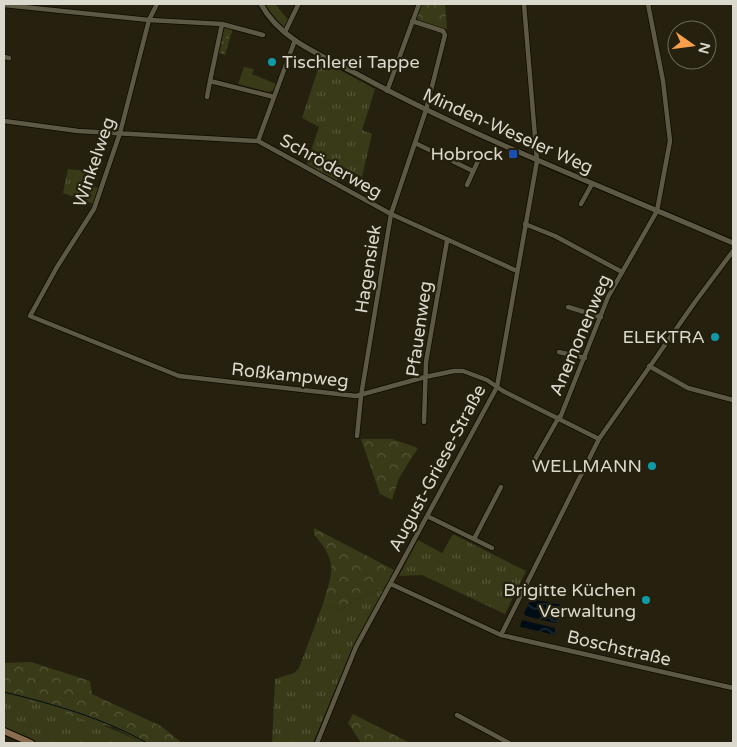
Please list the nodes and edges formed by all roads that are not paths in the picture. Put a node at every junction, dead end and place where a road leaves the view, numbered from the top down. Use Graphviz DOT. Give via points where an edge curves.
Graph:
graph roads {
  1 [pos="156,4"];
  2 [pos="261,4"];
  3 [pos="419,4"];
  4 [pos="524,4"];
  5 [pos="648,4"];
  6 [pos="6,5"];
  7 [pos="298,5"];
  8 [pos="149,20"];
  9 [pos="412,21"];
  10 [pos="222,24"];
  11 [pos="285,32"];
  12 [pos="262,35"];
  13 [pos="295,40"];
  14 [pos="210,81"];
  15 [pos="387,90"];
  16 [pos="207,97"];
  17 [pos="274,97"];
  18 [pos="426,110"];
  19 [pos="4,121"];
  20 [pos="120,133"];
  21 [pos="258,141"];
  22 [pos="415,143"];
  23 [pos="537,160"];
  24 [pos="478,161"];
  25 [pos="473,171"];
  26 [pos="592,184"];
  27 [pos="467,185"];
  28 [pos="581,204"];
  29 [pos="657,211"];
  30 [pos="391,214"];
  31 [pos="525,224"];
  32 [pos="447,241"];
  33 [pos="733,243"];
  34 [pos="733,251"];
  35 [pos="517,271"];
  36 [pos="622,272"];
  37 [pos="568,307"];
  38 [pos="30,316"];
  39 [pos="601,317"];
  40 [pos="558,352"];
  41 [pos="585,358"];
  42 [pos="649,366"];
  43 [pos="425,377"];
  44 [pos="497,387"];
  45 [pos="361,396"];
  46 [pos="733,400"];
  47 [pos="559,418"];
  48 [pos="424,422"];
  49 [pos="357,436"];
  50 [pos="599,438"];
  51 [pos="534,461"];
  52 [pos="501,487"];
  53 [pos="427,516"];
  54 [pos="474,539"];
  55 [pos="492,548"];
  56 [pos="391,584"];
  57 [pos="501,635"];
  58 [pos="733,688"];
  59 [pos="457,715"];
  60 [pos="4,731"];
  61 [pos="31,743"];
  62 [pos="317,743"];
  63 [pos="509,743"];
  1 -- 8 [label="street, Winkelweg"];
  2 -- 11 [label="street, Minden-Weseler Weg"];
  3 -- 9 [label="street"];
  4 -- 23 [label="street, August-Griese-Straße"];
  5 -- 29 [label="street, Anemonenweg" via="663,81 670,141"];
  6 -- 8 [label="street"];
  7 -- 11 [label="street"];
  8 -- 10 [label="street"];
  8 -- 20 [label="street, Winkelweg"];
  9 -- 15 [label="street"];
  9 -- 18 [label="street, Hagensiek" via="443,31 445,35"];
  10 -- 12 [label="street"];
  10 -- 14 [label="street"];
  11 -- 13 [label="street, Minden-Weseler Weg"];
  13 -- 15 [label="street, Minden-Weseler Weg"];
  13 -- 17 [label="street"];
  14 -- 16 [label="street"];
  14 -- 17 [label="street"];
  15 -- 18 [label="street, Minden-Weseler Weg"];
  17 -- 21 [label="street"];
  18 -- 22 [label="street, Hagensiek"];
  18 -- 23 [label="street, Minden-Weseler Weg"];
  19 -- 20 [label="street, Schröderweg"];
  20 -- 21 [label="street, Schröderweg"];
  20 -- 38 [label="street, Winkelweg" via="94,209"];
  21 -- 30 [label="street, Schröderweg"];
  22 -- 25 [label="street"];
  22 -- 30 [label="street, Hagensiek"];
  23 -- 26 [label="street, Minden-Weseler Weg"];
  23 -- 31 [label="street, August-Griese-Straße"];
  24 -- 25 [label="street"];
  25 -- 27 [label="street"];
  26 -- 28 [label="street"];
  26 -- 29 [label="street, Minden-Weseler Weg"];
  29 -- 33 [label="street, Minden-Weseler Weg"];
  29 -- 36 [label="street, Anemonenweg"];
  30 -- 32 [label="street, Schröderweg"];
  30 -- 45 [label="street, Hagensiek"];
  31 -- 35 [label="street, August-Griese-Straße"];
  31 -- 36 [label="street" via="555,236"];
  32 -- 35 [label="street, Schröderweg"];
  32 -- 43 [label="street, Pfauenweg"];
  34 -- 42 [label="street"];
  35 -- 44 [label="street, August-Griese-Straße"];
  36 -- 39 [label="street, Anemonenweg"];
  37 -- 39 [label="street"];
  38 -- 45 [label="street, Roßkampweg" via="179,376"];
  39 -- 41 [label="street, Anemonenweg"];
  40 -- 41 [label="street"];
  41 -- 47 [label="street, Anemonenweg"];
  42 -- 46 [label="street" via="688,388"];
  42 -- 50 [label="street"];
  43 -- 44 [label="street, Roßkampweg" via="463,371"];
  43 -- 45 [label="street, Roßkampweg"];
  43 -- 48 [label="street, Pfauenweg"];
  44 -- 47 [label="street, Roßkampweg"];
  44 -- 53 [label="street, August-Griese-Straße"];
  45 -- 49 [label="street, Hagensiek"];
  47 -- 50 [label="street, Roßkampweg"];
  47 -- 51 [label="street, Anemonenweg"];
  50 -- 57 [label="street"];
  52 -- 54 [label="street"];
  53 -- 54 [label="street"];
  53 -- 56 [label="street, August-Griese-Straße"];
  54 -- 55 [label="street"];
  56 -- 57 [label="street, Boschstraße"];
  56 -- 62 [label="street, August-Griese-Straße" via="356,647"];
  57 -- 58 [label="street, Boschstraße"];
  59 -- 63 [label="street"];
  60 -- 61 [label="main road"];
}
